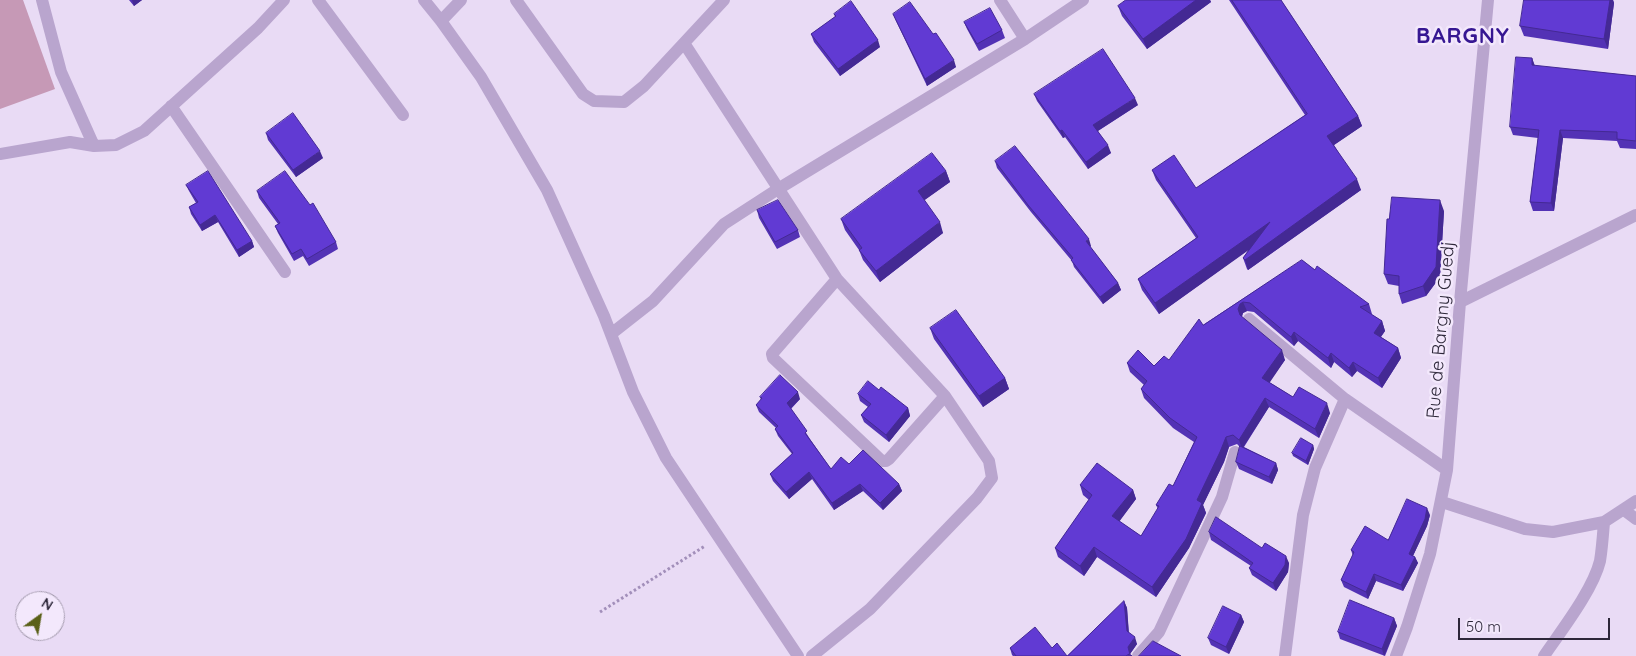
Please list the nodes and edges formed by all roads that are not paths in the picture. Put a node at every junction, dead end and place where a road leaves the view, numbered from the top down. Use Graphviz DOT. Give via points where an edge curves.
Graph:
graph roads {
  1 [pos="42,0"];
  2 [pos="284,0"];
  3 [pos="318,0"];
  4 [pos="424,0"];
  5 [pos="461,0"];
  6 [pos="516,0"];
  7 [pos="724,0"];
  8 [pos="1000,0"];
  9 [pos="1083,0"];
  10 [pos="1488,0"];
  11 [pos="441,21"];
  12 [pos="1025,39"];
  13 [pos="684,43"];
  14 [pos="171,106"];
  15 [pos="403,115"];
  16 [pos="94,146"];
  17 [pos="0,154"];
  18 [pos="778,189"];
  19 [pos="1636,215"];
  20 [pos="285,272"];
  21 [pos="837,279"];
  22 [pos="1460,302"];
  23 [pos="1249,319"];
  24 [pos="611,334"];
  25 [pos="945,396"];
  26 [pos="1345,399"];
  27 [pos="1235,452"];
  28 [pos="1447,470"];
  29 [pos="1636,501"];
  30 [pos="1442,502"];
  31 [pos="1624,510"];
  32 [pos="1636,519"];
  33 [pos="1604,522"];
  34 [pos="798,656"];
  35 [pos="812,656"];
  36 [pos="1138,656"];
  37 [pos="1286,656"];
  38 [pos="1396,656"];
  39 [pos="1544,656"];
  1 -- 16 [label="street" via="61,72"];
  2 -- 14 [label="street" via="258,28"];
  3 -- 15 [label="street"];
  4 -- 11 [label="street"];
  5 -- 11 [label="street"];
  6 -- 13 [label="street" via="583,94 594,101 624,102 644,86"];
  7 -- 13 [label="street"];
  8 -- 12 [label="street"];
  9 -- 12 [label="street"];
  10 -- 22 [label="street, Rue de Bargny Guedj"];
  11 -- 24 [label="street" via="481,77 547,190"];
  12 -- 18 [label="street"];
  13 -- 18 [label="street"];
  14 -- 16 [label="street" via="144,131 116,145"];
  14 -- 20 [label="street"];
  16 -- 17 [label="street" via="70,142"];
  18 -- 21 [label="street"];
  18 -- 24 [label="street" via="724,224 653,301"];
  19 -- 22 [label="street"];
  21 -- 25 [label="street"];
  21 -- 25 [label="street" via="772,354 773,358 882,461 890,459"];
  22 -- 28 [label="street, Rue de Bargny Guedj"];
  23 -- 26 [label="street"];
  24 -- 34 [label="street" via="633,392 666,458"];
  25 -- 35 [label="street" via="989,461 992,478 977,498 870,610"];
  26 -- 28 [label="street"];
  26 -- 37 [label="street" via="1315,468 1303,515"];
  27 -- 36 [label="street" via="1222,497 1159,632"];
  28 -- 30 [label="street, Rue de Bargny Guedj"];
  29 -- 31 [label="street"];
  30 -- 33 [label="street" via="1525,529 1553,532"];
  30 -- 38 [label="street, Rue de Bargny Guedj" via="1430,554"];
  31 -- 32 [label="street"];
  31 -- 33 [label="street"];
  33 -- 39 [label="street" via="1600,561 1594,578"];
}
